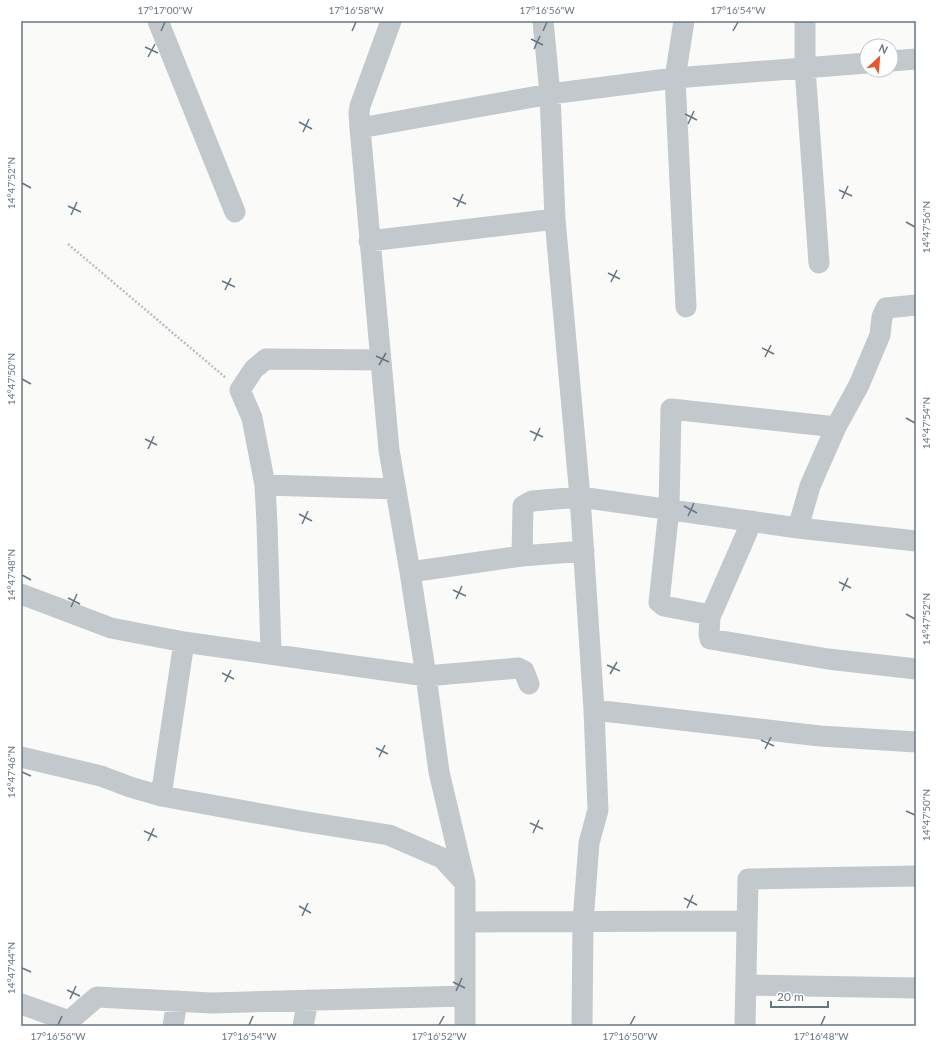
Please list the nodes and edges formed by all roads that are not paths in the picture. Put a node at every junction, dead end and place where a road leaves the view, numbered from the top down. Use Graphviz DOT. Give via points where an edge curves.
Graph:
graph roads {
  1 [pos="158,21"];
  2 [pos="391,21"];
  3 [pos="543,21"];
  4 [pos="684,21"];
  5 [pos="805,21"];
  6 [pos="916,60"];
  7 [pos="899,61"];
  8 [pos="859,64"];
  9 [pos="805,68"];
  10 [pos="675,78"];
  11 [pos="550,94"];
  12 [pos="360,128"];
  13 [pos="235,212"];
  14 [pos="555,219"];
  15 [pos="369,241"];
  16 [pos="819,263"];
  17 [pos="916,305"];
  18 [pos="686,307"];
  19 [pos="381,360"];
  20 [pos="836,427"];
  21 [pos="265,485"];
  22 [pos="396,489"];
  23 [pos="580,497"];
  24 [pos="669,509"];
  25 [pos="752,521"];
  26 [pos="798,528"];
  27 [pos="916,541"];
  28 [pos="584,551"];
  29 [pos="522,556"];
  30 [pos="410,572"];
  31 [pos="21,594"];
  32 [pos="710,616"];
  33 [pos="184,642"];
  34 [pos="271,653"];
  35 [pos="916,669"];
  36 [pos="426,676"];
  37 [pos="529,684"];
  38 [pos="594,710"];
  39 [pos="916,742"];
  40 [pos="21,758"];
  41 [pos="161,796"];
  42 [pos="916,876"];
  43 [pos="465,882"];
  44 [pos="747,921"];
  45 [pos="465,922"];
  46 [pos="583,922"];
  47 [pos="746,985"];
  48 [pos="916,988"];
  49 [pos="466,996"];
  50 [pos="308,1000"];
  51 [pos="177,1001"];
  52 [pos="21,1004"];
  53 [pos="173,1026"];
  54 [pos="303,1026"];
  55 [pos="466,1026"];
  56 [pos="582,1026"];
  57 [pos="745,1026"];
  1 -- 13 [label="street"];
  2 -- 12 [label="street" via="360,106"];
  3 -- 11 [label="street"];
  4 -- 10 [label="street"];
  5 -- 9 [label="street"];
  6 -- 7 [label="street"];
  8 -- 9 [label="street"];
  9 -- 10 [label="street"];
  9 -- 16 [label="street"];
  10 -- 11 [label="street"];
  10 -- 18 [label="street"];
  11 -- 12 [label="street"];
  11 -- 14 [label="street"];
  12 -- 15 [label="street"];
  14 -- 15 [label="street"];
  14 -- 23 [label="street"];
  15 -- 19 [label="street"];
  17 -- 20 [label="street" via="884,310 880,335 859,385"];
  19 -- 21 [label="street" via="266,359 254,369 240,390 252,418"];
  19 -- 22 [label="street" via="389,450"];
  20 -- 24 [label="street" via="671,409"];
  20 -- 26 [label="street" via="810,486"];
  21 -- 22 [label="street"];
  21 -- 34 [label="street"];
  22 -- 30 [label="street"];
  23 -- 24 [label="street"];
  23 -- 28 [label="street"];
  23 -- 29 [label="street" via="532,501 523,506"];
  24 -- 25 [label="street"];
  24 -- 32 [label="street" via="658,602 664,606"];
  25 -- 26 [label="street"];
  25 -- 32 [label="street"];
  26 -- 27 [label="street"];
  28 -- 29 [label="street"];
  28 -- 38 [label="street"];
  29 -- 30 [label="street"];
  30 -- 36 [label="street"];
  31 -- 33 [label="street" via="111,628"];
  32 -- 35 [label="street" via="710,639 828,659"];
  33 -- 34 [label="street"];
  33 -- 41 [label="street"];
  34 -- 36 [label="street"];
  36 -- 37 [label="street" via="518,668 524,671"];
  36 -- 43 [label="street" via="439,772"];
  38 -- 39 [label="street" via="820,736"];
  38 -- 46 [label="street" via="598,810 590,843"];
  40 -- 41 [label="street" via="101,776"];
  41 -- 43 [label="street" via="389,835 442,858"];
  42 -- 44 [label="street" via="748,878"];
  43 -- 45 [label="street"];
  44 -- 46 [label="street"];
  44 -- 47 [label="street"];
  45 -- 46 [label="street"];
  45 -- 49 [label="street"];
  46 -- 56 [label="street"];
  47 -- 48 [label="street"];
  47 -- 57 [label="street"];
  49 -- 50 [label="street"];
  49 -- 55 [label="street"];
  50 -- 51 [label="street" via="212,1003"];
  50 -- 54 [label="street"];
  51 -- 52 [label="street" via="97,997 69,1021"];
  51 -- 53 [label="street"];
}
